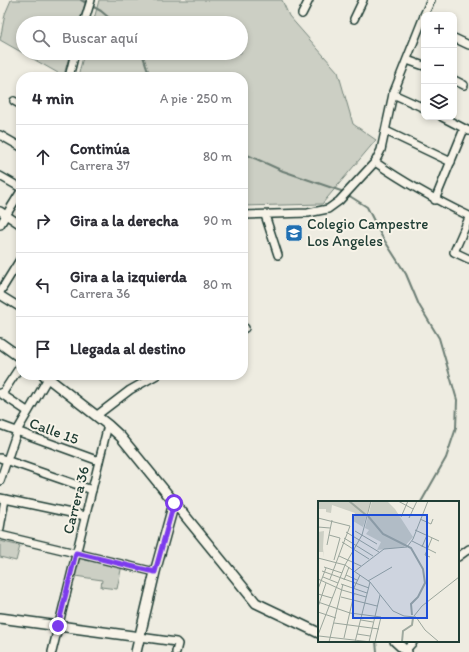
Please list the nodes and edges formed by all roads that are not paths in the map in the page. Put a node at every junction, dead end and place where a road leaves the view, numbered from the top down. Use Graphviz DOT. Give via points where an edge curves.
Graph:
graph roads {
  1 [pos="91,0"];
  2 [pos="309,0"];
  3 [pos="363,0"];
  4 [pos="431,0"];
  5 [pos="425,12"];
  6 [pos="302,14"];
  7 [pos="86,16"];
  8 [pos="354,19"];
  9 [pos="421,27"];
  10 [pos="457,39"];
  11 [pos="469,45"];
  12 [pos="73,60"];
  13 [pos="407,60"];
  14 [pos="421,65"];
  15 [pos="70,72"];
  16 [pos="457,82"];
  17 [pos="464,85"];
  18 [pos="393,94"];
  19 [pos="421,107"];
  20 [pos="448,120"];
  21 [pos="467,130"];
  22 [pos="386,131"];
  23 [pos="0,135"];
  24 [pos="16,144"];
  25 [pos="375,162"];
  26 [pos="450,162"];
  27 [pos="0,176"];
  28 [pos="16,187"];
  29 [pos="16,199"];
  30 [pos="434,200"];
  31 [pos="0,211"];
  32 [pos="7,215"];
  33 [pos="248,215"];
  34 [pos="265,215"];
  35 [pos="469,217"];
  36 [pos="16,221"];
  37 [pos="0,225"];
  38 [pos="278,255"];
  39 [pos="469,259"];
  40 [pos="16,267"];
  41 [pos="0,294"];
  42 [pos="16,305"];
  43 [pos="0,344"];
  44 [pos="16,353"];
  45 [pos="16,372"];
  46 [pos="44,380"];
  47 [pos="50,380"];
  48 [pos="149,380"];
  49 [pos="1,393"];
  50 [pos="27,411"];
  51 [pos="96,416"];
  52 [pos="0,425"];
  53 [pos="108,425"];
  54 [pos="17,431"];
  55 [pos="0,458"];
  56 [pos="8,461"];
  57 [pos="99,461"];
  58 [pos="0,481"];
  59 [pos="92,490"];
  60 [pos="3,498"];
  61 [pos="174,503"];
  62 [pos="85,516"];
  63 [pos="0,528"];
  64 [pos="0,535"];
  65 [pos="469,549"];
  66 [pos="76,553"];
  67 [pos="459,556"];
  68 [pos="155,572"];
  69 [pos="0,618"];
  70 [pos="58,626"];
  71 [pos="318,633"];
  72 [pos="140,637"];
  73 [pos="396,642"];
  74 [pos="413,642"];
  75 [pos="177,648"];
  76 [pos="407,651"];
  77 [pos="52,652"];
  78 [pos="136,652"];
  1 -- 7 [label="street"];
  2 -- 6 [label="street"];
  3 -- 8 [label="street"];
  4 -- 5 [label="street"];
  9 -- 13 [label="street"];
  10 -- 11 [label="street"];
  12 -- 15 [label="street"];
  13 -- 14 [label="street"];
  13 -- 18 [label="street"];
  16 -- 17 [label="street"];
  18 -- 19 [label="street"];
  18 -- 22 [label="street"];
  20 -- 21 [label="street"];
  21 -- 26 [label="street"];
  22 -- 25 [label="street"];
  22 -- 26 [label="street"];
  23 -- 24 [label="street"];
  25 -- 30 [label="street"];
  25 -- 34 [label="street" via="328,209 308,213"];
  26 -- 30 [label="street"];
  27 -- 28 [label="street"];
  29 -- 32 [label="street"];
  30 -- 35 [label="street"];
  31 -- 32 [label="street"];
  32 -- 36 [label="street"];
  32 -- 37 [label="street"];
  33 -- 34 [label="street"];
  34 -- 38 [label="street"];
  35 -- 39 [label="street" via="454,252"];
  40 -- 41 [label="street"];
  41 -- 42 [label="street"];
  43 -- 44 [label="street"];
  45 -- 49 [label="street"];
  46 -- 50 [label="street"];
  47 -- 51 [label="street"];
  48 -- 51 [label="street" via="130,390"];
  49 -- 50 [label="street"];
  50 -- 54 [label="street"];
  51 -- 53 [label="street"];
  52 -- 54 [label="street, Calle 15"];
  53 -- 57 [label="street, Carrera 36"];
  53 -- 61 [label="street" via="121,437"];
  54 -- 56 [label="street"];
  54 -- 57 [label="street, Calle 15"];
  55 -- 56 [label="street"];
  56 -- 58 [label="street"];
  56 -- 59 [label="street"];
  57 -- 59 [label="street, Carrera 36"];
  59 -- 62 [label="street, Carrera 36"];
  60 -- 62 [label="street"];
  60 -- 63 [label="street"];
  61 -- 68 [label="street"];
  61 -- 71 [label="street" via="256,603"];
  62 -- 66 [label="street, Carrera 36"];
  64 -- 66 [label="street"];
  65 -- 67 [label="street"];
  66 -- 68 [label="street"];
  66 -- 70 [label="street, Carrera 36"];
  68 -- 72 [label="street"];
  69 -- 70 [label="street"];
  70 -- 72 [label="street"];
  70 -- 77 [label="street, Carrera 36"];
  72 -- 75 [label="street" via="176,642"];
  72 -- 78 [label="street"];
  73 -- 76 [label="street"];
  74 -- 76 [label="street"];
}
